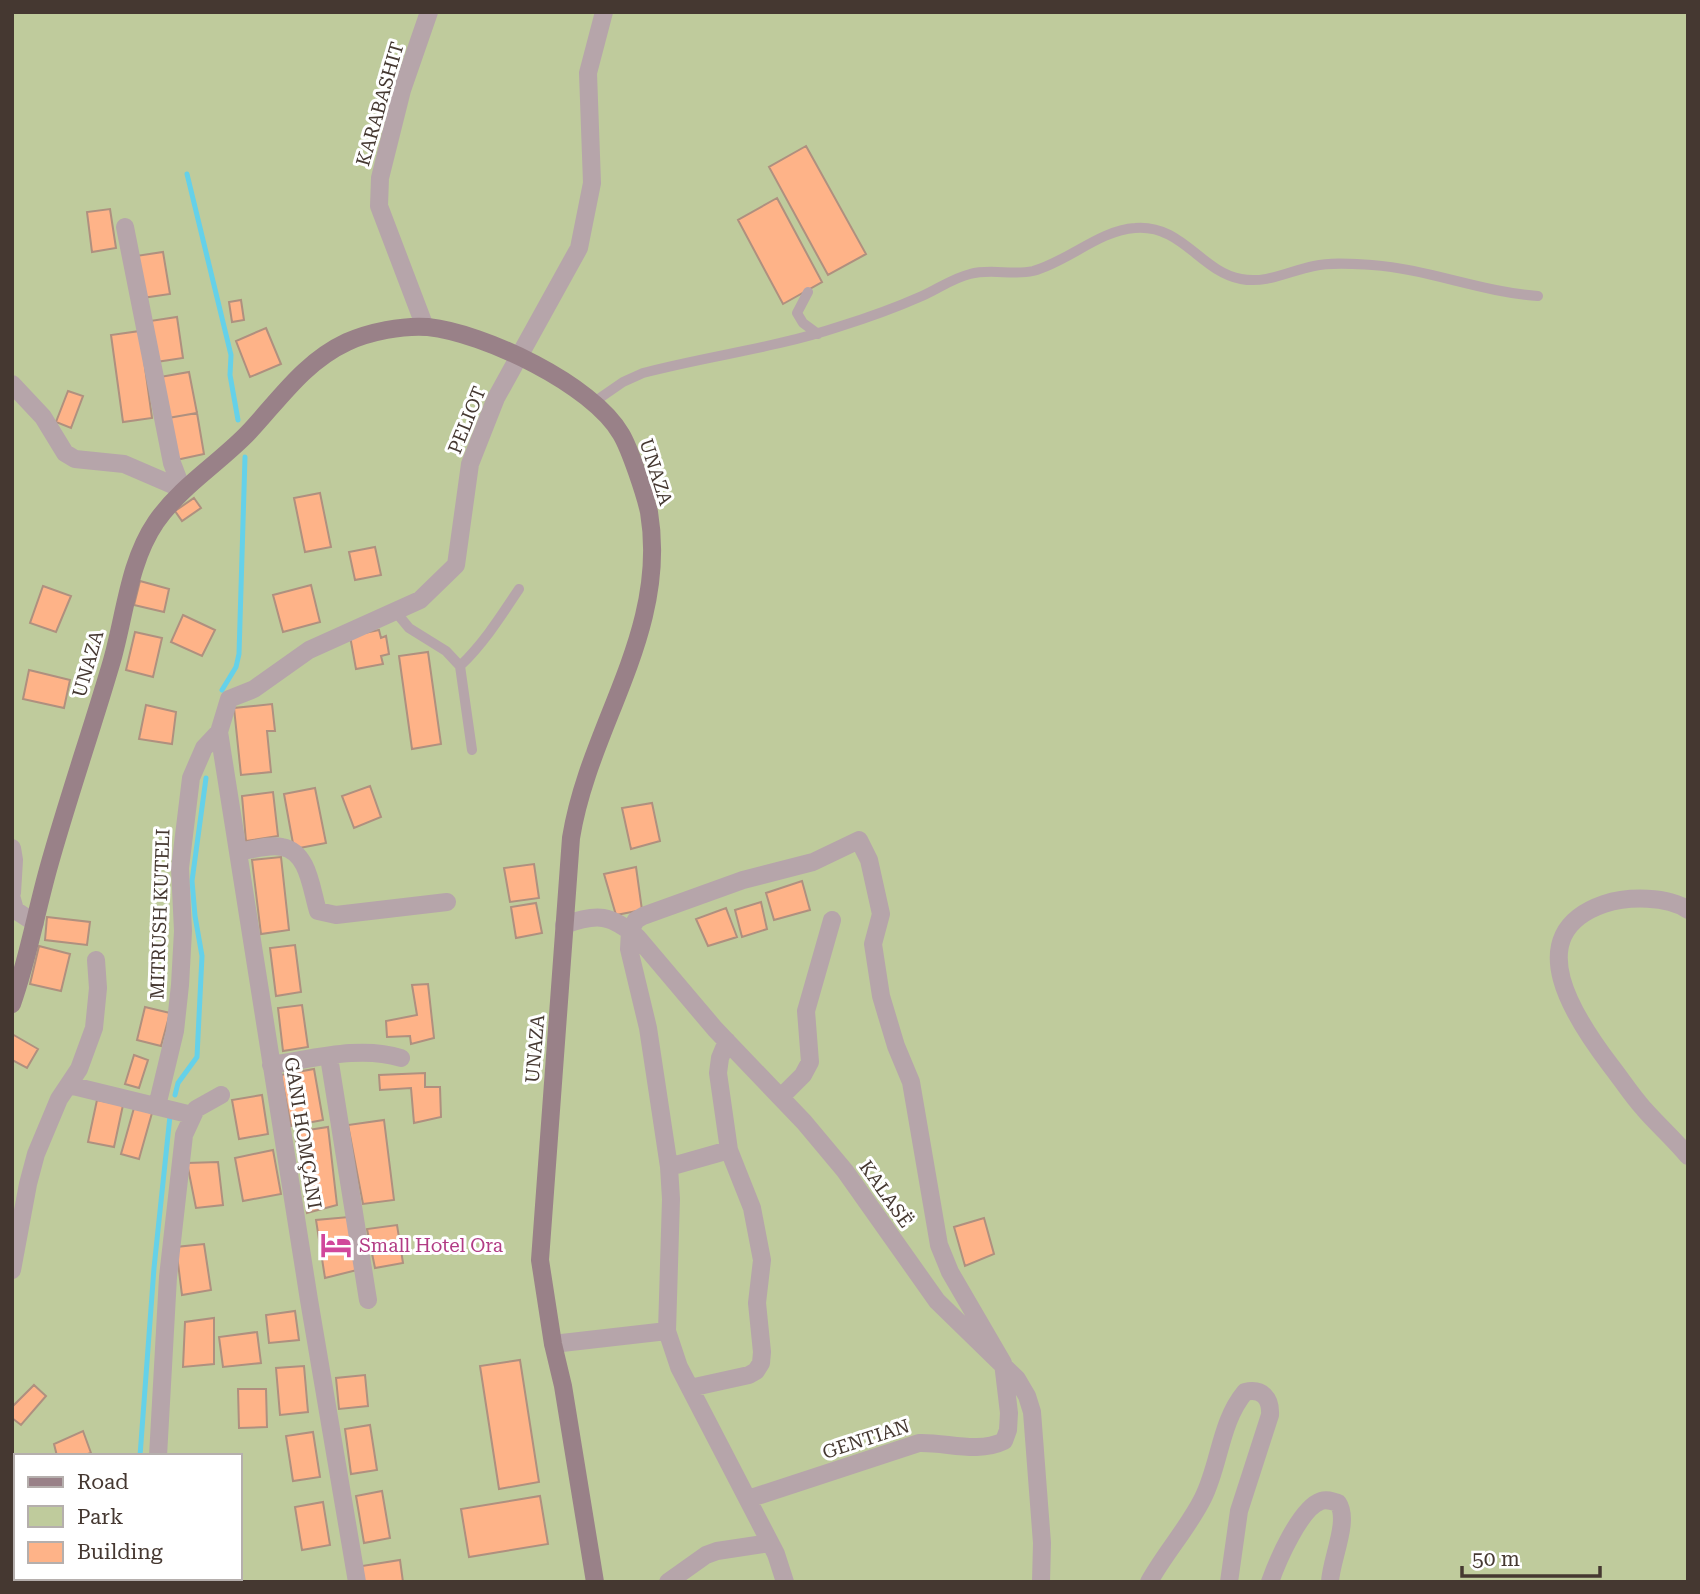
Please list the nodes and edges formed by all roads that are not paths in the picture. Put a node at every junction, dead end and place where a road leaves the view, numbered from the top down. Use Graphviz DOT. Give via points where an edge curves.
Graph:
graph roads {
  1 [pos="429,12"];
  2 [pos="604,12"];
  3 [pos="125,227"];
  4 [pos="808,292"];
  5 [pos="1538,296"];
  6 [pos="425,327"];
  7 [pos="818,334"];
  8 [pos="520,358"];
  9 [pos="12,384"];
  10 [pos="594,401"];
  11 [pos="182,489"];
  12 [pos="519,589"];
  13 [pos="395,611"];
  14 [pos="460,666"];
  15 [pos="219,732"];
  16 [pos="472,750"];
  17 [pos="12,848"];
  18 [pos="238,852"];
  19 [pos="12,893"];
  20 [pos="12,899"];
  21 [pos="447,902"];
  22 [pos="1688,910"];
  23 [pos="832,920"];
  24 [pos="36,923"];
  25 [pos="564,925"];
  26 [pos="630,931"];
  27 [pos="96,960"];
  28 [pos="12,1004"];
  29 [pos="727,1041"];
  30 [pos="329,1057"];
  31 [pos="401,1058"];
  32 [pos="271,1065"];
  33 [pos="69,1085"];
  34 [pos="221,1096"];
  35 [pos="781,1097"];
  36 [pos="157,1106"];
  37 [pos="192,1115"];
  38 [pos="729,1150"];
  39 [pos="1688,1156"];
  40 [pos="669,1167"];
  41 [pos="12,1270"];
  42 [pos="368,1300"];
  43 [pos="667,1331"];
  44 [pos="553,1344"];
  45 [pos="1003,1363"];
  46 [pos="690,1388"];
  47 [pos="158,1454"];
  48 [pos="748,1499"];
  49 [pos="770,1543"];
  50 [pos="357,1582"];
  51 [pos="595,1582"];
  52 [pos="668,1582"];
  53 [pos="785,1582"];
  54 [pos="1041,1582"];
  55 [pos="1149,1582"];
  56 [pos="1229,1582"];
  57 [pos="1270,1582"];
  58 [pos="1331,1582"];
  1 -- 6 [label="street, KARABASHIT" via="402,90 380,178 379,206"];
  2 -- 8 [label="street, PELIOT" via="588,73 592,183 579,248"];
  3 -- 11 [label="street" via="172,463"];
  4 -- 7 [label="lane" via="797,313"];
  5 -- 7 [label="lane" via="1374,265 1313,266 1285,276 1242,279 1225,273 1180,239 1132,228 1032,271 968,274 894,308"];
  6 -- 8 [label="main road, UNAZA" via="462,334"];
  6 -- 11 [label="main road, UNAZA" via="385,331 347,342 318,360 225,456"];
  7 -- 10 [label="lane" via="643,373"];
  8 -- 10 [label="main road, UNAZA"];
  8 -- 13 [label="street, PELIOT" via="496,398 470,464 456,565 420,600"];
  9 -- 11 [label="street" via="43,418 65,453 75,459 124,464"];
  10 -- 25 [label="main road, UNAZA" via="621,434 649,511 650,596 631,665 577,806"];
  11 -- 24 [label="main road, UNAZA" via="154,524 136,564"];
  12 -- 14 [label="lane"];
  13 -- 14 [label="lane" via="409,628 446,651"];
  13 -- 15 [label="street, PELIOT" via="309,650 254,689 229,699"];
  14 -- 16 [label="lane"];
  15 -- 18 [label="street, GANI HOMÇANI"];
  15 -- 36 [label="street, MITRUSH KUTELI" via="197,761 186,802 180,868 180,985 175,1031"];
  17 -- 19 [label="street"];
  18 -- 21 [label="street" via="280,846 298,855 322,913"];
  18 -- 32 [label="street, GANI HOMÇANI"];
  20 -- 24 [label="street" via="15,911"];
  22 -- 39 [label="street" via="1662,901 1604,904 1572,923 1562,938 1559,957 1571,1006 1585,1031 1642,1107"];
  23 -- 35 [label="street" via="806,1011 810,1062"];
  24 -- 28 [label="main road, UNAZA"];
  25 -- 26 [label="street, KALASË" via="597,916 610,918"];
  25 -- 44 [label="main road, UNAZA" via="540,1260"];
  26 -- 29 [label="street, KALASË"];
  26 -- 40 [label="street" via="629,949 648,1028"];
  26 -- 45 [label="street" via="643,916 743,880 813,862 859,840 869,860 881,914 873,944 881,996 911,1082 939,1245"];
  27 -- 33 [label="street" via="94,1028"];
  29 -- 35 [label="street, KALASË"];
  29 -- 38 [label="street" via="718,1073"];
  30 -- 31 [label="street" via="383,1052"];
  30 -- 32 [label="street"];
  30 -- 42 [label="street"];
  32 -- 50 [label="street, GANI HOMÇANI"];
  33 -- 36 [label="street"];
  33 -- 41 [label="street" via="36,1153"];
  34 -- 37 [label="street"];
  35 -- 45 [label="street, KALASË" via="845,1171 937,1301"];
  36 -- 37 [label="street"];
  37 -- 47 [label="street" via="184,1135 175,1205"];
  38 -- 40 [label="street"];
  38 -- 46 [label="street" via="752,1208 762,1260 757,1303 761,1363 749,1375"];
  40 -- 43 [label="street"];
  43 -- 44 [label="street"];
  43 -- 46 [label="street"];
  44 -- 51 [label="main road, UNAZA"];
  45 -- 48 [label="street, GENTIAN" via="1009,1413 1004,1441 977,1447 919,1443"];
  45 -- 54 [label="street, KALASË" via="1027,1396 1032,1412"];
  46 -- 48 [label="street"];
  48 -- 49 [label="street"];
  49 -- 52 [label="street" via="706,1555"];
  49 -- 53 [label="street"];
  55 -- 56 [label="street" via="1203,1499 1236,1403 1253,1390 1268,1399 1270,1415 1239,1511"];
  57 -- 58 [label="street" via="1303,1517 1322,1500 1338,1503 1342,1510"];
}
